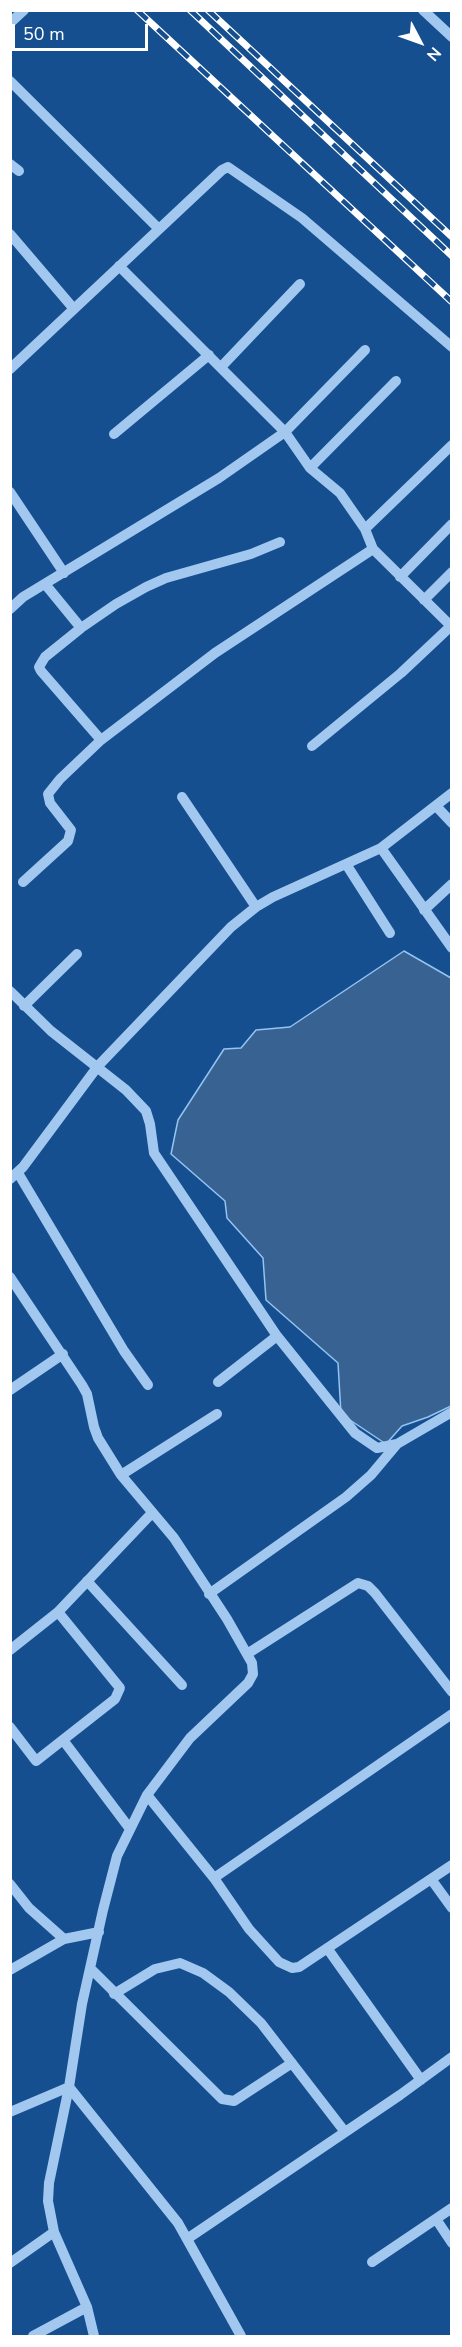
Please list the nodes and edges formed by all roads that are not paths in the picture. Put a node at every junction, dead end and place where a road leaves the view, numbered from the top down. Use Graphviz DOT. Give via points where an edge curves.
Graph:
graph roads {
  1 [pos="24,10"];
  2 [pos="423,10"];
  3 [pos="10,23"];
  4 [pos="452,37"];
  5 [pos="10,81"];
  6 [pos="159,229"];
  7 [pos="10,234"];
  8 [pos="119,266"];
  9 [pos="300,284"];
  10 [pos="74,309"];
  11 [pos="452,346"];
  12 [pos="365,350"];
  13 [pos="209,355"];
  14 [pos="222,366"];
  15 [pos="10,369"];
  16 [pos="396,381"];
  17 [pos="285,432"];
  18 [pos="114,434"];
  19 [pos="452,445"];
  20 [pos="310,468"];
  21 [pos="10,492"];
  22 [pos="452,524"];
  23 [pos="365,530"];
  24 [pos="280,542"];
  25 [pos="373,549"];
  26 [pos="452,572"];
  27 [pos="64,573"];
  28 [pos="400,577"];
  29 [pos="45,584"];
  30 [pos="424,600"];
  31 [pos="10,609"];
  32 [pos="451,627"];
  33 [pos="81,628"];
  34 [pos="101,740"];
  35 [pos="312,746"];
  36 [pos="452,793"];
  37 [pos="182,797"];
  38 [pos="436,806"];
  39 [pos="452,824"];
  40 [pos="381,848"];
  41 [pos="346,864"];
  42 [pos="22,882"];
  43 [pos="452,884"];
  44 [pos="256,907"];
  45 [pos="424,910"];
  46 [pos="390,933"];
  47 [pos="450,941"];
  48 [pos="77,954"];
  49 [pos="10,991"];
  50 [pos="24,1006"];
  51 [pos="98,1066"];
  52 [pos="14,1176"];
  53 [pos="10,1277"];
  54 [pos="277,1336"];
  55 [pos="63,1354"];
  56 [pos="218,1382"];
  57 [pos="148,1385"];
  58 [pos="10,1390"];
  59 [pos="452,1412"];
  60 [pos="217,1414"];
  61 [pos="397,1444"];
  62 [pos="121,1475"];
  63 [pos="152,1513"];
  64 [pos="87,1581"];
  65 [pos="209,1593"];
  66 [pos="58,1612"];
  67 [pos="10,1650"];
  68 [pos="247,1654"];
  69 [pos="182,1685"];
  70 [pos="452,1692"];
  71 [pos="452,1714"];
  72 [pos="10,1728"];
  73 [pos="63,1740"];
  74 [pos="147,1795"];
  75 [pos="130,1829"];
  76 [pos="452,1865"];
  77 [pos="214,1878"];
  78 [pos="431,1879"];
  79 [pos="10,1884"];
  80 [pos="452,1908"];
  81 [pos="99,1932"];
  82 [pos="64,1939"];
  83 [pos="327,1948"];
  84 [pos="90,1968"];
  85 [pos="10,1970"];
  86 [pos="114,1994"];
  87 [pos="452,2057"];
  88 [pos="292,2063"];
  89 [pos="421,2080"];
  90 [pos="69,2088"];
  91 [pos="10,2112"];
  92 [pos="345,2132"];
  93 [pos="452,2208"];
  94 [pos="436,2219"];
  95 [pos="54,2232"];
  96 [pos="187,2239"];
  97 [pos="452,2243"];
  98 [pos="372,2262"];
  99 [pos="10,2263"];
  100 [pos="87,2307"];
  101 [pos="33,2337"];
  102 [pos="94,2337"];
  103 [pos="241,2337"];
  1 -- 3 [label="street"];
  2 -- 4 [label="street"];
  5 -- 6 [label="street"];
  6 -- 8 [label="street"];
  6 -- 11 [label="street" via="222,170 231,168 302,218"];
  7 -- 10 [label="street"];
  8 -- 10 [label="street"];
  8 -- 13 [label="street"];
  9 -- 14 [label="street"];
  10 -- 15 [label="street"];
  12 -- 17 [label="street"];
  13 -- 14 [label="street"];
  13 -- 18 [label="street"];
  14 -- 17 [label="street"];
  16 -- 20 [label="street"];
  17 -- 20 [label="street"];
  17 -- 27 [label="street" via="219,478"];
  19 -- 23 [label="street"];
  20 -- 23 [label="street" via="340,493"];
  21 -- 27 [label="street"];
  22 -- 28 [label="street"];
  23 -- 25 [label="street"];
  24 -- 33 [label="street" via="243,557 166,578"];
  25 -- 28 [label="street"];
  25 -- 34 [label="street" via="215,653"];
  26 -- 30 [label="street"];
  27 -- 29 [label="street"];
  28 -- 30 [label="street"];
  29 -- 31 [label="street"];
  29 -- 33 [label="street"];
  30 -- 32 [label="street"];
  32 -- 35 [label="street" via="401,674"];
  33 -- 34 [label="street" via="39,667"];
  34 -- 42 [label="street" via="48,794 70,830 68,841"];
  36 -- 38 [label="street"];
  37 -- 44 [label="street"];
  38 -- 39 [label="street"];
  38 -- 40 [label="street"];
  40 -- 41 [label="street"];
  40 -- 45 [label="street"];
  41 -- 44 [label="street"];
  41 -- 46 [label="street"];
  43 -- 45 [label="street"];
  44 -- 51 [label="street" via="231,927"];
  45 -- 47 [label="street"];
  48 -- 50 [label="street"];
  49 -- 50 [label="street"];
  50 -- 51 [label="street"];
  51 -- 52 [label="street"];
  51 -- 54 [label="street" via="146,1112 154,1153"];
  52 -- 57 [label="street"];
  53 -- 55 [label="street"];
  54 -- 56 [label="street"];
  54 -- 61 [label="street" via="356,1433 377,1448"];
  55 -- 58 [label="street"];
  55 -- 62 [label="street" via="87,1394 98,1438"];
  59 -- 61 [label="street"];
  60 -- 62 [label="street"];
  61 -- 65 [label="street" via="346,1497"];
  62 -- 63 [label="street"];
  63 -- 64 [label="street"];
  63 -- 65 [label="street" via="174,1538"];
  64 -- 66 [label="street"];
  64 -- 69 [label="street"];
  65 -- 68 [label="street"];
  66 -- 67 [label="street"];
  66 -- 73 [label="street" via="120,1688 116,1699"];
  68 -- 70 [label="street" via="358,1583 375,1593"];
  68 -- 74 [label="street" via="253,1674 248,1683 190,1738"];
  71 -- 77 [label="street"];
  72 -- 73 [label="street" via="36,1761"];
  73 -- 75 [label="street"];
  74 -- 75 [label="street"];
  74 -- 77 [label="street"];
  75 -- 81 [label="street" via="117,1856"];
  76 -- 78 [label="street"];
  77 -- 83 [label="street" via="249,1929 287,1967 299,1967"];
  78 -- 80 [label="street"];
  78 -- 83 [label="street"];
  79 -- 82 [label="street" via="29,1908"];
  81 -- 82 [label="street"];
  81 -- 84 [label="street"];
  82 -- 85 [label="street"];
  83 -- 89 [label="street"];
  84 -- 86 [label="street"];
  84 -- 90 [label="street"];
  86 -- 88 [label="street" via="154,1969 180,1963 203,1973 229,1992 261,2023"];
  86 -- 88 [label="street" via="222,2099 234,2102"];
  87 -- 89 [label="street"];
  88 -- 92 [label="street"];
  89 -- 92 [label="street"];
  90 -- 91 [label="street"];
  90 -- 95 [label="street" via="49,2183"];
  90 -- 96 [label="street"];
  92 -- 96 [label="street"];
  93 -- 94 [label="street"];
  94 -- 97 [label="street"];
  94 -- 98 [label="street"];
  95 -- 99 [label="street"];
  95 -- 100 [label="street"];
  96 -- 103 [label="street"];
  100 -- 101 [label="street"];
  100 -- 102 [label="street"];
}
